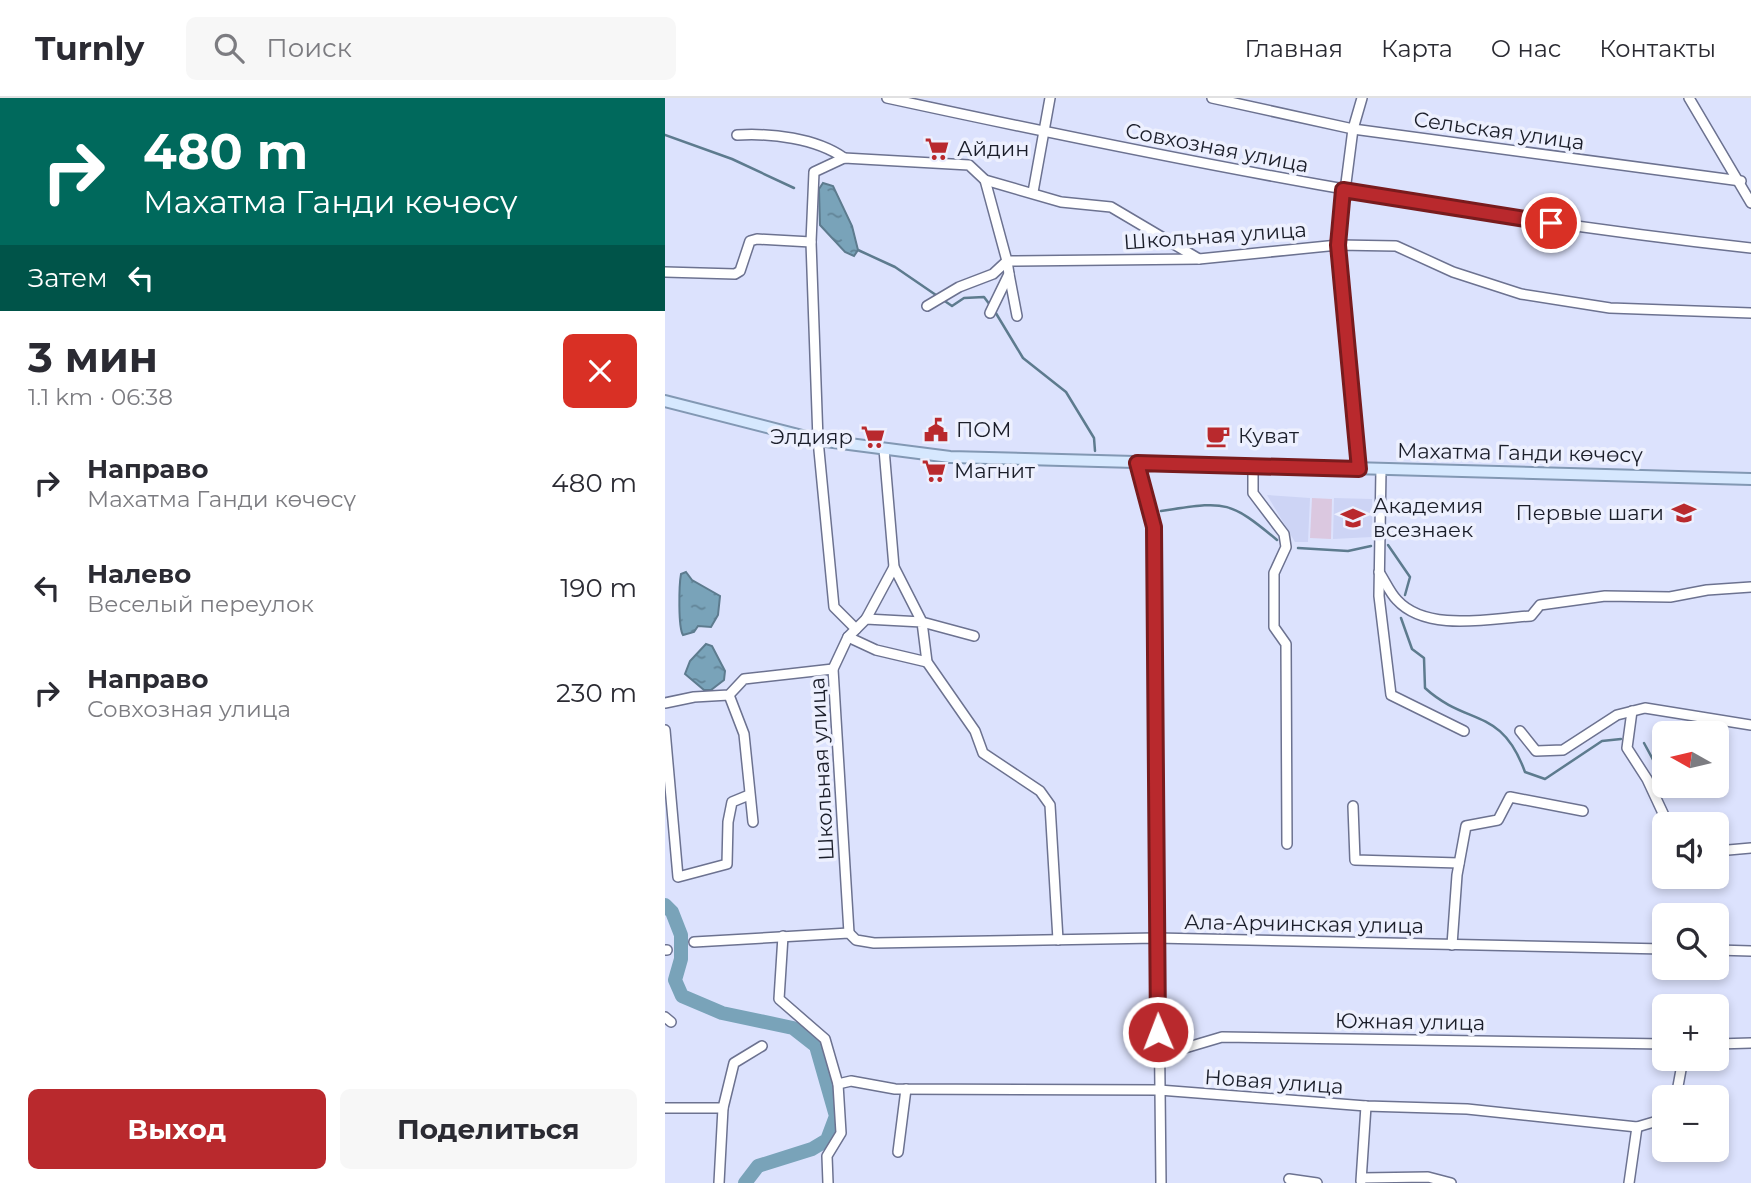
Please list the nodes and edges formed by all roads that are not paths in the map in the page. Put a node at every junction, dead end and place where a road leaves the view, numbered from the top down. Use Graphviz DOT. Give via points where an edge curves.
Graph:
graph roads {
  1 [pos="887,98"];
  2 [pos="1050,98"];
  3 [pos="1212,98"];
  4 [pos="1362,98"];
  5 [pos="1689,98"];
  6 [pos="1353,129"];
  7 [pos="1044,132"];
  8 [pos="737,135"];
  9 [pos="844,158"];
  10 [pos="985,180"];
  11 [pos="1741,181"];
  12 [pos="1343,190"];
  13 [pos="1033,192"];
  14 [pos="1751,203"];
  15 [pos="811,242"];
  16 [pos="1338,245"];
  17 [pos="1751,248"];
  18 [pos="1199,259"];
  19 [pos="1007,261"];
  20 [pos="665,272"];
  21 [pos="1009,274"];
  22 [pos="927,306"];
  23 [pos="990,313"];
  24 [pos="1751,313"];
  25 [pos="1017,316"];
  26 [pos="665,401"];
  27 [pos="818,440"];
  28 [pos="884,449"];
  29 [pos="1137,463"];
  30 [pos="1253,466"];
  31 [pos="1359,469"];
  32 [pos="1381,469"];
  33 [pos="1751,479"];
  34 [pos="894,567"];
  35 [pos="1379,572"];
  36 [pos="1751,587"];
  37 [pos="866,619"];
  38 [pos="922,622"];
  39 [pos="856,629"];
  40 [pos="974,636"];
  41 [pos="848,637"];
  42 [pos="927,662"];
  43 [pos="833,669"];
  44 [pos="729,695"];
  45 [pos="665,704"];
  46 [pos="1632,711"];
  47 [pos="1751,724"];
  48 [pos="665,730"];
  49 [pos="1464,731"];
  50 [pos="1520,731"];
  51 [pos="749,795"];
  52 [pos="1353,806"];
  53 [pos="1583,811"];
  54 [pos="1662,812"];
  55 [pos="753,822"];
  56 [pos="1287,844"];
  57 [pos="1751,848"];
  58 [pos="1729,850"];
  59 [pos="1459,863"];
  60 [pos="849,933"];
  61 [pos="783,936"];
  62 [pos="1156,939"];
  63 [pos="1058,940"];
  64 [pos="694,942"];
  65 [pos="1452,945"];
  66 [pos="1652,949"];
  67 [pos="1729,950"];
  68 [pos="1751,951"];
  69 [pos="1751,1043"];
  70 [pos="1652,1044"];
  71 [pos="1729,1044"];
  72 [pos="762,1046"];
  73 [pos="1158,1056"];
  74 [pos="838,1084"];
  75 [pos="907,1089"];
  76 [pos="1159,1090"];
  77 [pos="1366,1106"];
  78 [pos="665,1108"];
  79 [pos="723,1108"];
  80 [pos="1652,1123"];
  81 [pos="1637,1127"];
  82 [pos="898,1152"];
  83 [pos="1289,1180"];
  84 [pos="1361,1180"];
  85 [pos="719,1183"];
  86 [pos="828,1183"];
  87 [pos="1161,1183"];
  88 [pos="1317,1183"];
  89 [pos="1451,1183"];
  90 [pos="1629,1183"];
  1 -- 7 [label="street, Совхозная улица"];
  2 -- 7 [label="street"];
  3 -- 6 [label="street, Сельская улица"];
  4 -- 6 [label="street"];
  5 -- 11 [label="street"];
  6 -- 11 [label="street, Сельская улица"];
  6 -- 12 [label="street"];
  7 -- 12 [label="street, Совхозная улица"];
  7 -- 13 [label="street"];
  8 -- 9 [label="street" via="827,146"];
  9 -- 10 [label="street" via="969,165"];
  9 -- 15 [label="street" via="814,172"];
  10 -- 13 [label="street"];
  10 -- 19 [label="street"];
  11 -- 14 [label="street"];
  12 -- 16 [label="street"];
  12 -- 17 [label="street, Совхозная улица" via="1629,235"];
  13 -- 18 [label="street" via="1061,202 1111,207"];
  15 -- 20 [label="street" via="750,241 735,274"];
  15 -- 27 [label="street"];
  16 -- 18 [label="street, Школьная улица"];
  16 -- 24 [label="street, Школьная улица" via="1397,246 1453,272 1533,296 1610,308"];
  16 -- 31 [label="street"];
  18 -- 19 [label="street, Школьная улица"];
  19 -- 21 [label="street"];
  19 -- 22 [label="street" via="993,274"];
  21 -- 23 [label="street"];
  21 -- 25 [label="street"];
  26 -- 27 [label="main road, Махатма Ганди көчөсү"];
  27 -- 28 [label="main road, Махатма Ганди көчөсү"];
  27 -- 39 [label="street" via="834,607"];
  28 -- 29 [label="main road, Махатма Ганди көчөсү" via="963,458"];
  28 -- 34 [label="street"];
  29 -- 30 [label="main road, Махатма Ганди көчөсү"];
  29 -- 62 [label="street" via="1154,527"];
  30 -- 31 [label="main road, Махатма Ганди көчөсү"];
  30 -- 56 [label="street" via="1253,493 1284,534 1286,547 1274,573 1273,627 1286,644"];
  31 -- 32 [label="main road, Махатма Ганди көчөсү"];
  32 -- 33 [label="main road, Махатма Ганди көчөсү"];
  32 -- 35 [label="street"];
  34 -- 37 [label="street, Школьная улица"];
  34 -- 38 [label="street"];
  35 -- 36 [label="street" via="1398,601 1419,616 1447,620 1531,616 1540,606 1605,596 1670,597"];
  35 -- 49 [label="street" via="1391,695"];
  37 -- 38 [label="street"];
  37 -- 39 [label="street, Школьная улица"];
  38 -- 40 [label="street"];
  38 -- 42 [label="street"];
  39 -- 41 [label="street, Школьная улица"];
  41 -- 42 [label="street" via="876,650"];
  41 -- 43 [label="street, Школьная улица"];
  42 -- 63 [label="street" via="975,731 982,753 1040,791 1049,805"];
  43 -- 44 [label="street" via="744,679"];
  43 -- 60 [label="street, Школьная улица"];
  44 -- 45 [label="street"];
  44 -- 51 [label="street" via="744,734"];
  46 -- 47 [label="street" via="1645,708"];
  46 -- 50 [label="street" via="1617,715 1563,750 1536,751"];
  46 -- 54 [label="street" via="1627,748"];
  48 -- 51 [label="street" via="678,877 727,864 733,802"];
  51 -- 55 [label="street"];
  52 -- 59 [label="street" via="1355,860"];
  53 -- 59 [label="street" via="1510,797 1498,820 1466,826"];
  57 -- 58 [label="street"];
  59 -- 65 [label="street"];
  60 -- 61 [label="street, Ала-Арчинская улица"];
  60 -- 63 [label="street, Ала-Арчинская улица" via="856,940 874,943"];
  61 -- 64 [label="street, Ала-Арчинская улица"];
  61 -- 74 [label="street" via="779,999 825,1039"];
  62 -- 63 [label="street, Ала-Арчинская улица"];
  62 -- 65 [label="street, Ала-Арчинская улица"];
  62 -- 73 [label="street"];
  65 -- 66 [label="street, Ала-Арчинская улица"];
  67 -- 68 [label="street"];
  69 -- 71 [label="street"];
  70 -- 73 [label="street, Южная улица" via="1222,1037"];
  72 -- 79 [label="street" via="734,1063"];
  73 -- 76 [label="street"];
  74 -- 75 [label="street, Новая улица" via="851,1081"];
  74 -- 86 [label="street" via="841,1133 827,1156"];
  75 -- 76 [label="street, Новая улица"];
  75 -- 82 [label="street"];
  76 -- 77 [label="street, Новая улица"];
  76 -- 87 [label="street"];
  77 -- 81 [label="street, Новая улица" via="1467,1109"];
  77 -- 84 [label="street"];
  78 -- 79 [label="street"];
  79 -- 85 [label="street"];
  80 -- 81 [label="street, Новая улица"];
  81 -- 90 [label="street"];
  83 -- 88 [label="street"];
  84 -- 89 [label="street" via="1428,1177"];
}
